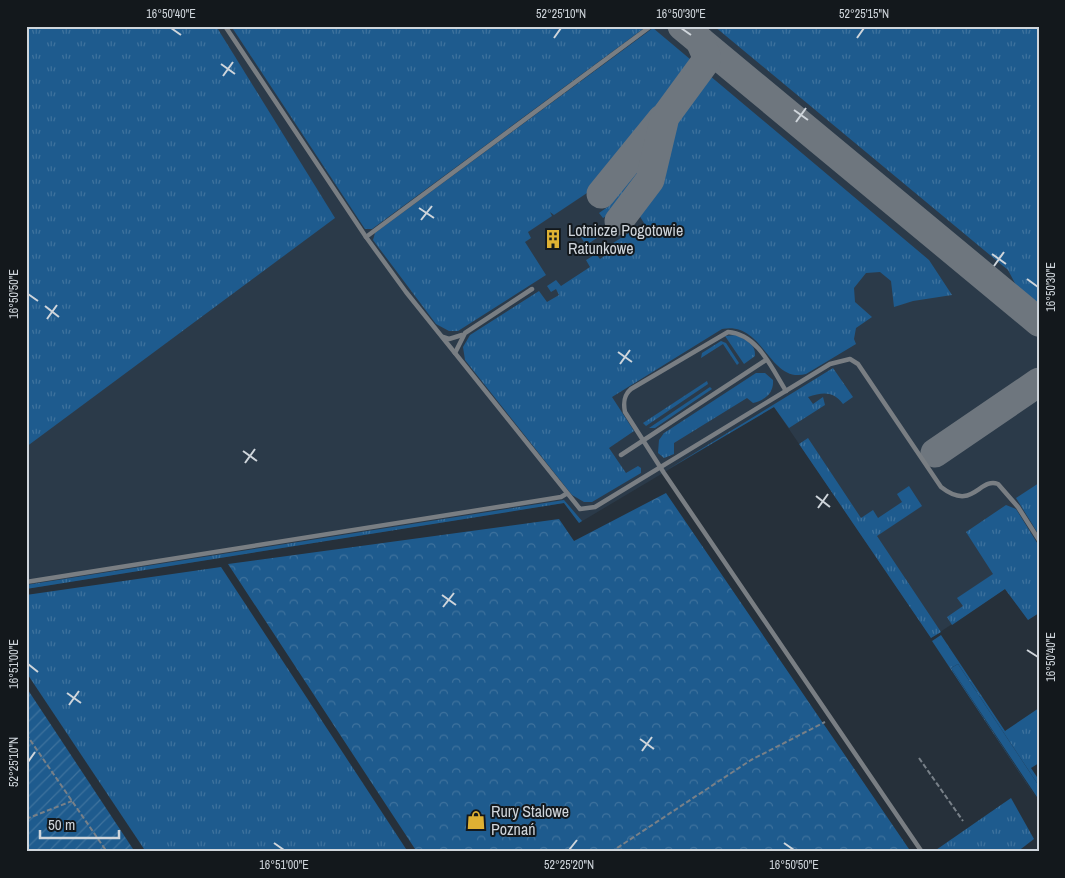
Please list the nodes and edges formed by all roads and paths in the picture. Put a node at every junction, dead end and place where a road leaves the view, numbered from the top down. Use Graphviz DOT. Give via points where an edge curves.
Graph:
graph roads {
  1 [pos="226,26"];
  2 [pos="651,26"];
  3 [pos="366,237"];
  4 [pos="532,290"];
  5 [pos="465,333"];
  6 [pos="441,337"];
  7 [pos="454,353"];
  8 [pos="766,360"];
  9 [pos="786,391"];
  10 [pos="643,441"];
  11 [pos="621,455"];
  12 [pos="660,468"];
  13 [pos="566,494"];
  14 [pos="1039,540"];
  15 [pos="26,582"];
  16 [pos="831,718"];
  17 [pos="26,734"];
  18 [pos="30,739"];
  19 [pos="26,741"];
  20 [pos="919,758"];
  21 [pos="72,801"];
  22 [pos="26,819"];
  23 [pos="963,821"];
  24 [pos="107,852"];
  25 [pos="611,852"];
  26 [pos="922,852"];
  1 -- 3 [label="lane"];
  2 -- 3 [label="lane"];
  3 -- 6 [label="lane"];
  4 -- 5 [label="lane"];
  5 -- 6 [label="lane" via="455,338"];
  5 -- 7 [label="lane"];
  6 -- 7 [label="lane"];
  7 -- 13 [label="lane"];
  8 -- 9 [label="lane"];
  8 -- 10 [label="lane"];
  8 -- 10 [label="lane" via="750,339 728,332 631,389 624,398 624,412"];
  9 -- 12 [label="lane"];
  9 -- 14 [label="lane" via="836,362 846,358 854,361 940,487 950,494 965,496 988,484 998,484 1018,507"];
  10 -- 11 [label="lane"];
  10 -- 12 [label="lane"];
  12 -- 13 [label="lane" via="590,510 580,509"];
  12 -- 16 [label="lane"];
  13 -- 15 [label="lane" via="561,498"];
  16 -- 25 [label="path" via="751,760"];
  16 -- 26 [label="lane"];
  17 -- 18 [label="path"];
  18 -- 19 [label="path"];
  18 -- 21 [label="path"];
  20 -- 23 [label="path"];
  21 -- 22 [label="path"];
  21 -- 24 [label="path"];
}
